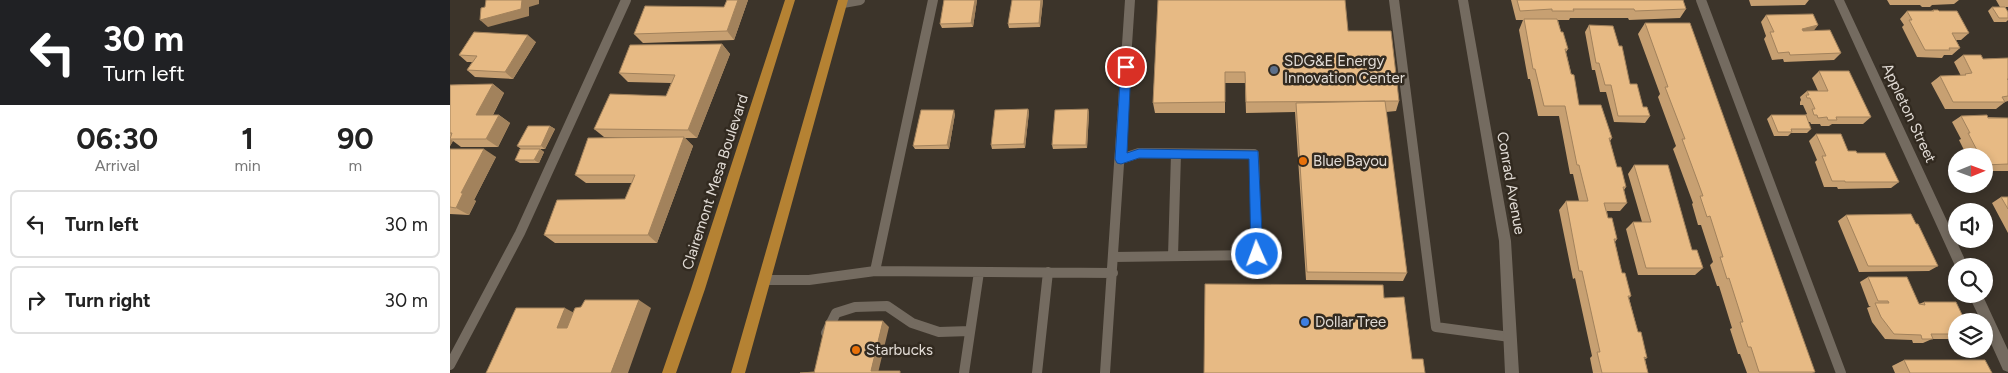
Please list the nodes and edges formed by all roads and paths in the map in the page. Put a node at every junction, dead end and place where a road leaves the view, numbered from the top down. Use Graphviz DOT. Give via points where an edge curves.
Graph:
graph roads {
  1 [pos="626,0"];
  2 [pos="790,0"];
  3 [pos="860,0"];
  4 [pos="933,0"];
  5 [pos="1130,0"];
  6 [pos="1394,0"];
  7 [pos="1463,0"];
  8 [pos="1702,0"];
  9 [pos="1839,0"];
  10 [pos="843,2"];
  11 [pos="1176,154"];
  12 [pos="1121,159"];
  13 [pos="1173,256"];
  14 [pos="1114,257"];
  15 [pos="1958,258"];
  16 [pos="875,271"];
  17 [pos="979,272"];
  18 [pos="1048,272"];
  19 [pos="1113,273"];
  20 [pos="764,280"];
  21 [pos="1979,303"];
  22 [pos="970,331"];
  23 [pos="1510,338"];
  24 [pos="823,346"];
  25 [pos="450,365"];
  26 [pos="2008,365"];
  27 [pos="669,373"];
  28 [pos="738,373"];
  29 [pos="964,373"];
  30 [pos="1037,373"];
  31 [pos="1105,373"];
  32 [pos="1512,373"];
  33 [pos="1841,373"];
  1 -- 25 [label="lane" via="520,233"];
  2 -- 27 [label="main road, Clairemont Mesa Boulevard"];
  3 -- 10 [label="lane"];
  4 -- 16 [label="lane"];
  5 -- 12 [label="lane"];
  6 -- 23 [label="lane" via="1436,327"];
  7 -- 23 [label="street, Conrad Avenue" via="1505,241"];
  8 -- 33 [label="lane"];
  9 -- 15 [label="street, Appleton Street"];
  10 -- 20 [label="main road"];
  11 -- 12 [label="lane" via="1139,153"];
  11 -- 13 [label="lane"];
  11 -- 13 [label="lane" via="1254,154 1257,254"];
  12 -- 14 [label="lane"];
  13 -- 14 [label="lane"];
  14 -- 19 [label="lane"];
  16 -- 17 [label="lane"];
  16 -- 20 [label="lane" via="809,280"];
  17 -- 18 [label="lane"];
  17 -- 22 [label="lane"];
  18 -- 19 [label="lane"];
  18 -- 30 [label="lane"];
  19 -- 31 [label="lane"];
  20 -- 28 [label="main road"];
  21 -- 26 [label="street"];
  22 -- 24 [label="lane" via="939,332 912,323 887,306 855,307 836,314 827,328"];
  22 -- 29 [label="lane"];
  23 -- 32 [label="street, Conrad Avenue"];
}
